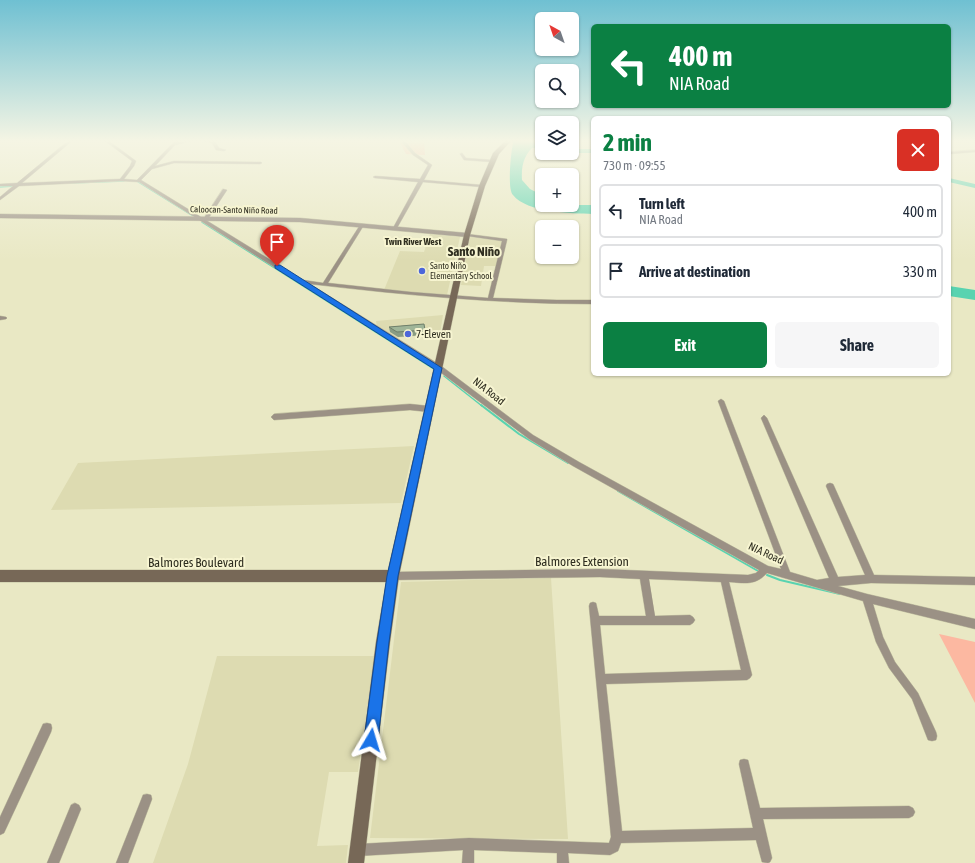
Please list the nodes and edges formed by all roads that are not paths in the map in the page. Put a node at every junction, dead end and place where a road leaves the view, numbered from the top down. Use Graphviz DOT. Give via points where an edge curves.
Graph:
graph roads {
  1 [pos="21,181"];
  2 [pos="95,181"];
  3 [pos="140,181"];
  4 [pos="422,181"];
  5 [pos="425,181"];
  6 [pos="484,181"];
  7 [pos="0,185"];
  8 [pos="17,185"];
  9 [pos="482,186"];
  10 [pos="225,190"];
  11 [pos="0,199"];
  12 [pos="0,216"];
  13 [pos="204,218"];
  14 [pos="362,225"];
  15 [pos="395,228"];
  16 [pos="467,235"];
  17 [pos="301,281"];
  18 [pos="325,284"];
  19 [pos="452,298"];
  20 [pos="490,300"];
  21 [pos="591,302"];
  22 [pos="438,368"];
  23 [pos="721,401"];
  24 [pos="429,409"];
  25 [pos="274,417"];
  26 [pos="764,418"];
  27 [pos="830,486"];
  28 [pos="766,568"];
  29 [pos="644,574"];
  30 [pos="787,575"];
  31 [pos="0,576"];
  32 [pos="393,576"];
  33 [pos="724,578"];
  34 [pos="871,579"];
  35 [pos="835,581"];
  36 [pos="975,581"];
  37 [pos="818,583"];
  38 [pos="868,602"];
  39 [pos="593,606"];
  40 [pos="651,620"];
  41 [pos="690,620"];
  42 [pos="595,621"];
  43 [pos="975,624"];
  44 [pos="601,679"];
  45 [pos="47,728"];
  46 [pos="932,736"];
  47 [pos="744,764"];
  48 [pos="147,799"];
  49 [pos="75,809"];
  50 [pos="909,812"];
  51 [pos="755,814"];
  52 [pos="0,829"];
  53 [pos="760,834"];
  54 [pos="617,837"];
  55 [pos="469,844"];
  56 [pos="562,848"];
  57 [pos="357,856"];
  58 [pos="766,858"];
  59 [pos="53,863"];
  60 [pos="122,863"];
  61 [pos="468,863"];
  62 [pos="564,863"];
  1 -- 8 [label="street"];
  2 -- 8 [label="street"];
  3 -- 13 [label="street, NIA Road"];
  4 -- 15 [label="street"];
  5 -- 9 [label="street"];
  6 -- 9 [label="main road"];
  7 -- 8 [label="street"];
  8 -- 11 [label="street"];
  9 -- 16 [label="main road"];
  10 -- 13 [label="street"];
  12 -- 13 [label="street, Caloocan-Santo Niño Road"];
  13 -- 14 [label="street, Caloocan-Santo Niño Road" via="306,220"];
  13 -- 17 [label="street, NIA Road"];
  14 -- 15 [label="street, Caloocan-Santo Niño Road"];
  14 -- 18 [label="street"];
  15 -- 16 [label="street, Caloocan-Santo Niño Road"];
  16 -- 19 [label="main road"];
  16 -- 20 [label="street" via="505,240"];
  17 -- 18 [label="street"];
  17 -- 22 [label="street, NIA Road"];
  18 -- 19 [label="street"];
  19 -- 20 [label="street"];
  19 -- 22 [label="main road"];
  20 -- 21 [label="street"];
  22 -- 24 [label="main road"];
  22 -- 28 [label="street, NIA Road" via="531,437"];
  23 -- 30 [label="street"];
  24 -- 25 [label="street" via="410,407"];
  24 -- 32 [label="main road"];
  26 -- 35 [label="street"];
  27 -- 34 [label="street"];
  28 -- 30 [label="street, NIA Road"];
  28 -- 33 [label="street, Balmores Extension" via="754,579"];
  29 -- 32 [label="street, Balmores Extension"];
  29 -- 33 [label="street, Balmores Extension"];
  29 -- 40 [label="street"];
  30 -- 37 [label="street, NIA Road"];
  31 -- 32 [label="main road, Balmores Boulevard"];
  32 -- 57 [label="main road"];
  33 -- 44 [label="street" via="747,675"];
  34 -- 35 [label="street"];
  34 -- 36 [label="street"];
  35 -- 37 [label="street"];
  37 -- 38 [label="street, NIA Road"];
  38 -- 43 [label="street, NIA Road"];
  38 -- 46 [label="street" via="880,640 892,665 915,696"];
  39 -- 42 [label="street"];
  40 -- 41 [label="street"];
  40 -- 42 [label="street"];
  42 -- 44 [label="street"];
  44 -- 54 [label="street"];
  45 -- 52 [label="street"];
  47 -- 51 [label="street"];
  48 -- 60 [label="street"];
  49 -- 59 [label="street"];
  50 -- 51 [label="street"];
  51 -- 53 [label="street"];
  53 -- 54 [label="street"];
  53 -- 58 [label="street"];
  54 -- 56 [label="street" via="614,847 610,849"];
  55 -- 56 [label="street"];
  55 -- 57 [label="street"];
  55 -- 61 [label="street"];
  56 -- 62 [label="street"];
}
